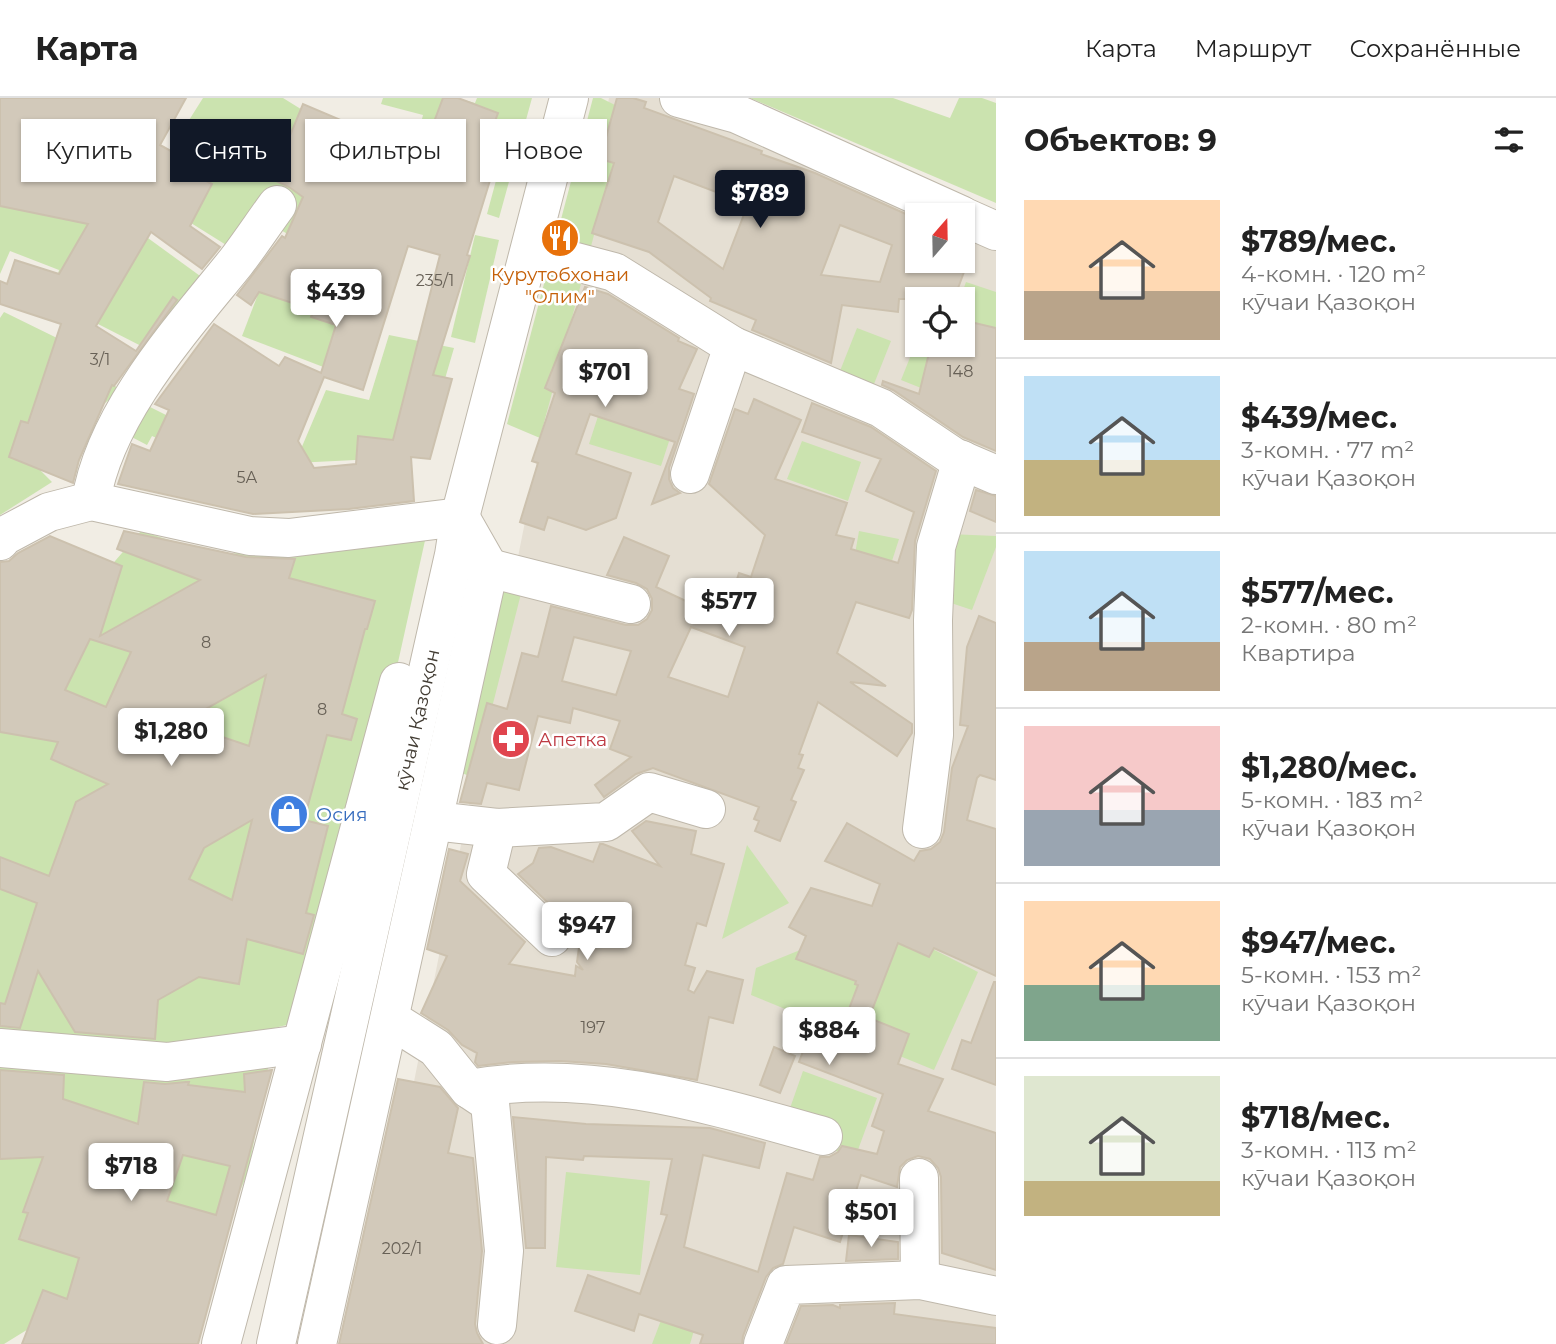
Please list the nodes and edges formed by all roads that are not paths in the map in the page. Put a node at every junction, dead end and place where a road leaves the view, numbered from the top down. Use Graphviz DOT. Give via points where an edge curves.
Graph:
graph roads {
  1 [pos="569,98"];
  2 [pos="679,98"];
  3 [pos="933,203"];
  4 [pos="277,205"];
  5 [pos="975,222"];
  6 [pos="996,231"];
  7 [pos="531,250"];
  8 [pos="733,346"];
  9 [pos="979,467"];
  10 [pos="690,474"];
  11 [pos="91,501"];
  12 [pos="460,517"];
  13 [pos="0,541"];
  14 [pos="489,568"];
  15 [pos="632,604"];
  16 [pos="706,809"];
  17 [pos="433,821"];
  18 [pos="497,828"];
  19 [pos="922,829"];
  20 [pos="552,937"];
  21 [pos="390,1019"];
  22 [pos="302,1044"];
  23 [pos="0,1048"];
  24 [pos="469,1089"];
  25 [pos="822,1136"];
  26 [pos="919,1178"];
  27 [pos="920,1280"];
  28 [pos="996,1296"];
  29 [pos="497,1325"];
  30 [pos="221,1344"];
  31 [pos="276,1344"];
  32 [pos="317,1344"];
  33 [pos="763,1344"];
  1 -- 7 [label="street, кӯчаи Қазоқон"];
  2 -- 3 [label="street" via="737,114"];
  4 -- 11 [label="street" via="177,333 120,421 94,481"];
  5 -- 6 [label="street"];
  7 -- 8 [label="street" via="614,272"];
  7 -- 12 [label="street, кӯчаи Қазоқон"];
  8 -- 9 [label="street" via="881,408"];
  8 -- 10 [label="street"];
  9 -- 19 [label="street" via="936,547 934,735"];
  11 -- 12 [label="street" via="250,536 289,538"];
  11 -- 13 [label="street" via="49,512"];
  12 -- 14 [label="street"];
  12 -- 22 [label="street" via="423,591"];
  12 -- 31 [label="street, кӯчаи Қазоқон"];
  14 -- 15 [label="street"];
  14 -- 17 [label="street"];
  16 -- 18 [label="street" via="649,792 606,822"];
  17 -- 18 [label="street"];
  17 -- 21 [label="street"];
  18 -- 20 [label="street" via="486,874"];
  21 -- 24 [label="street" via="436,1048"];
  21 -- 32 [label="street"];
  22 -- 23 [label="street" via="167,1062"];
  22 -- 30 [label="street"];
  24 -- 25 [label="street" via="506,1083 606,1086 706,1103"];
  24 -- 29 [label="street" via="491,1103 504,1251"];
  26 -- 27 [label="street"];
  27 -- 28 [label="street"];
  27 -- 33 [label="street" via="786,1285"];
}
